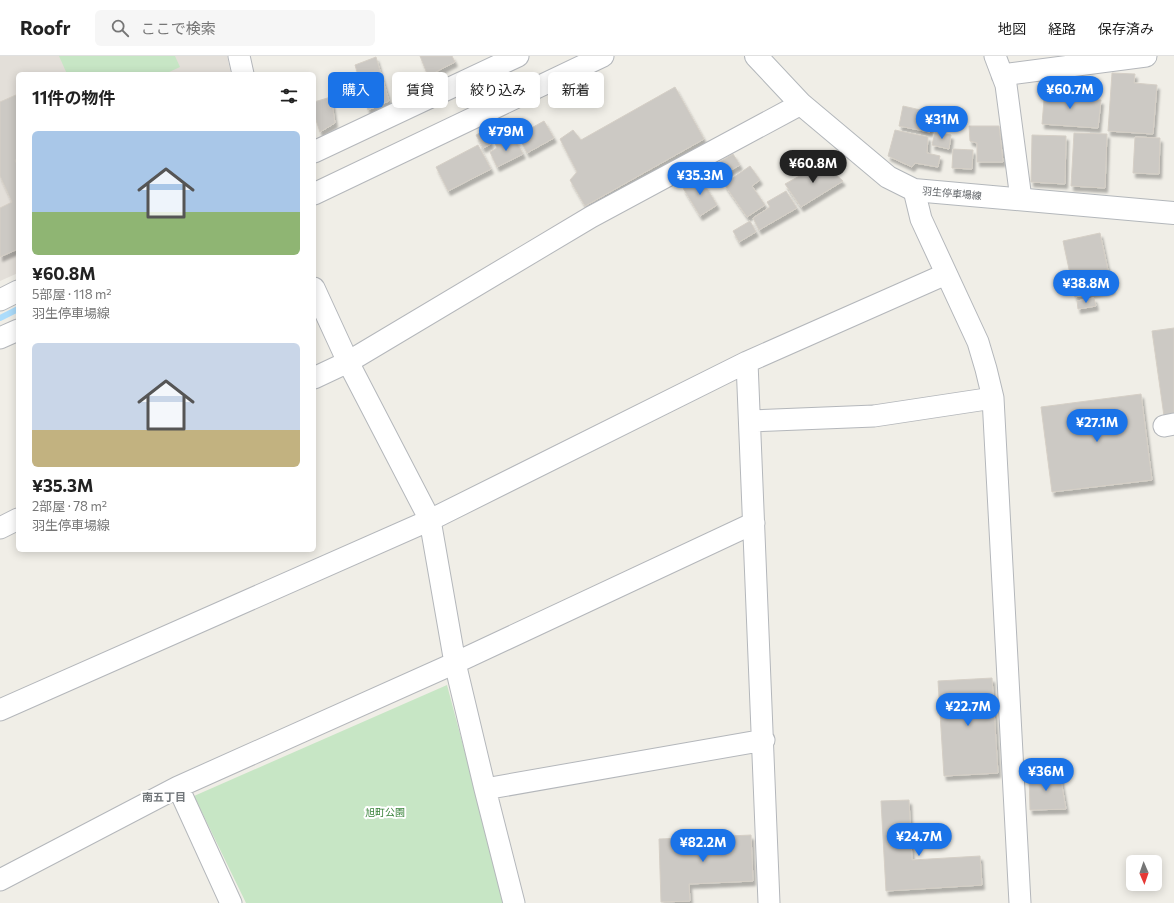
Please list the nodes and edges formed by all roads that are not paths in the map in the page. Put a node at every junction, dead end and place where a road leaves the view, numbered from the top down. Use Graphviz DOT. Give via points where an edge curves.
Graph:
graph roads {
  1 [pos="239,56"];
  2 [pos="518,56"];
  3 [pos="603,56"];
  4 [pos="756,56"];
  5 [pos="995,56"];
  6 [pos="1146,56"];
  7 [pos="243,72"];
  8 [pos="1002,75"];
  9 [pos="801,104"];
  10 [pos="316,151"];
  11 [pos="914,190"];
  12 [pos="316,193"];
  13 [pos="1021,199"];
  14 [pos="1174,213"];
  15 [pos="946,274"];
  16 [pos="16,292"];
  17 [pos="316,292"];
  18 [pos="0,300"];
  19 [pos="16,331"];
  20 [pos="0,338"];
  21 [pos="348,362"];
  22 [pos="747,362"];
  23 [pos="316,377"];
  24 [pos="992,398"];
  25 [pos="750,421"];
  26 [pos="16,520"];
  27 [pos="430,520"];
  28 [pos="754,523"];
  29 [pos="0,528"];
  30 [pos="455,663"];
  31 [pos="0,710"];
  32 [pos="764,740"];
  33 [pos="178,787"];
  34 [pos="485,789"];
  35 [pos="0,880"];
  36 [pos="231,903"];
  37 [pos="514,903"];
  38 [pos="769,903"];
  39 [pos="1020,903"];
  1 -- 7 [label="street"];
  2 -- 10 [label="street"];
  3 -- 12 [label="street"];
  4 -- 9 [label="main road, 羽生停車場線"];
  5 -- 8 [label="street"];
  6 -- 8 [label="street"];
  8 -- 13 [label="street" via="1006,85"];
  9 -- 11 [label="main road, 羽生停車場線" via="888,177"];
  9 -- 21 [label="street" via="590,217"];
  11 -- 13 [label="main road, 羽生停車場線"];
  11 -- 15 [label="street" via="921,219"];
  13 -- 14 [label="main road, 羽生停車場線"];
  15 -- 22 [label="street"];
  15 -- 24 [label="street" via="978,342"];
  16 -- 18 [label="street"];
  17 -- 21 [label="street"];
  19 -- 20 [label="street"];
  21 -- 23 [label="street"];
  21 -- 27 [label="street"];
  22 -- 25 [label="street"];
  22 -- 27 [label="street"];
  24 -- 25 [label="street" via="874,416"];
  24 -- 39 [label="street"];
  25 -- 28 [label="street"];
  26 -- 29 [label="street"];
  27 -- 30 [label="street"];
  27 -- 31 [label="street"];
  28 -- 30 [label="street"];
  28 -- 32 [label="street"];
  30 -- 33 [label="street"];
  30 -- 34 [label="street"];
  32 -- 34 [label="street"];
  32 -- 38 [label="street"];
  33 -- 35 [label="street"];
  33 -- 36 [label="street"];
  34 -- 37 [label="street"];
}
